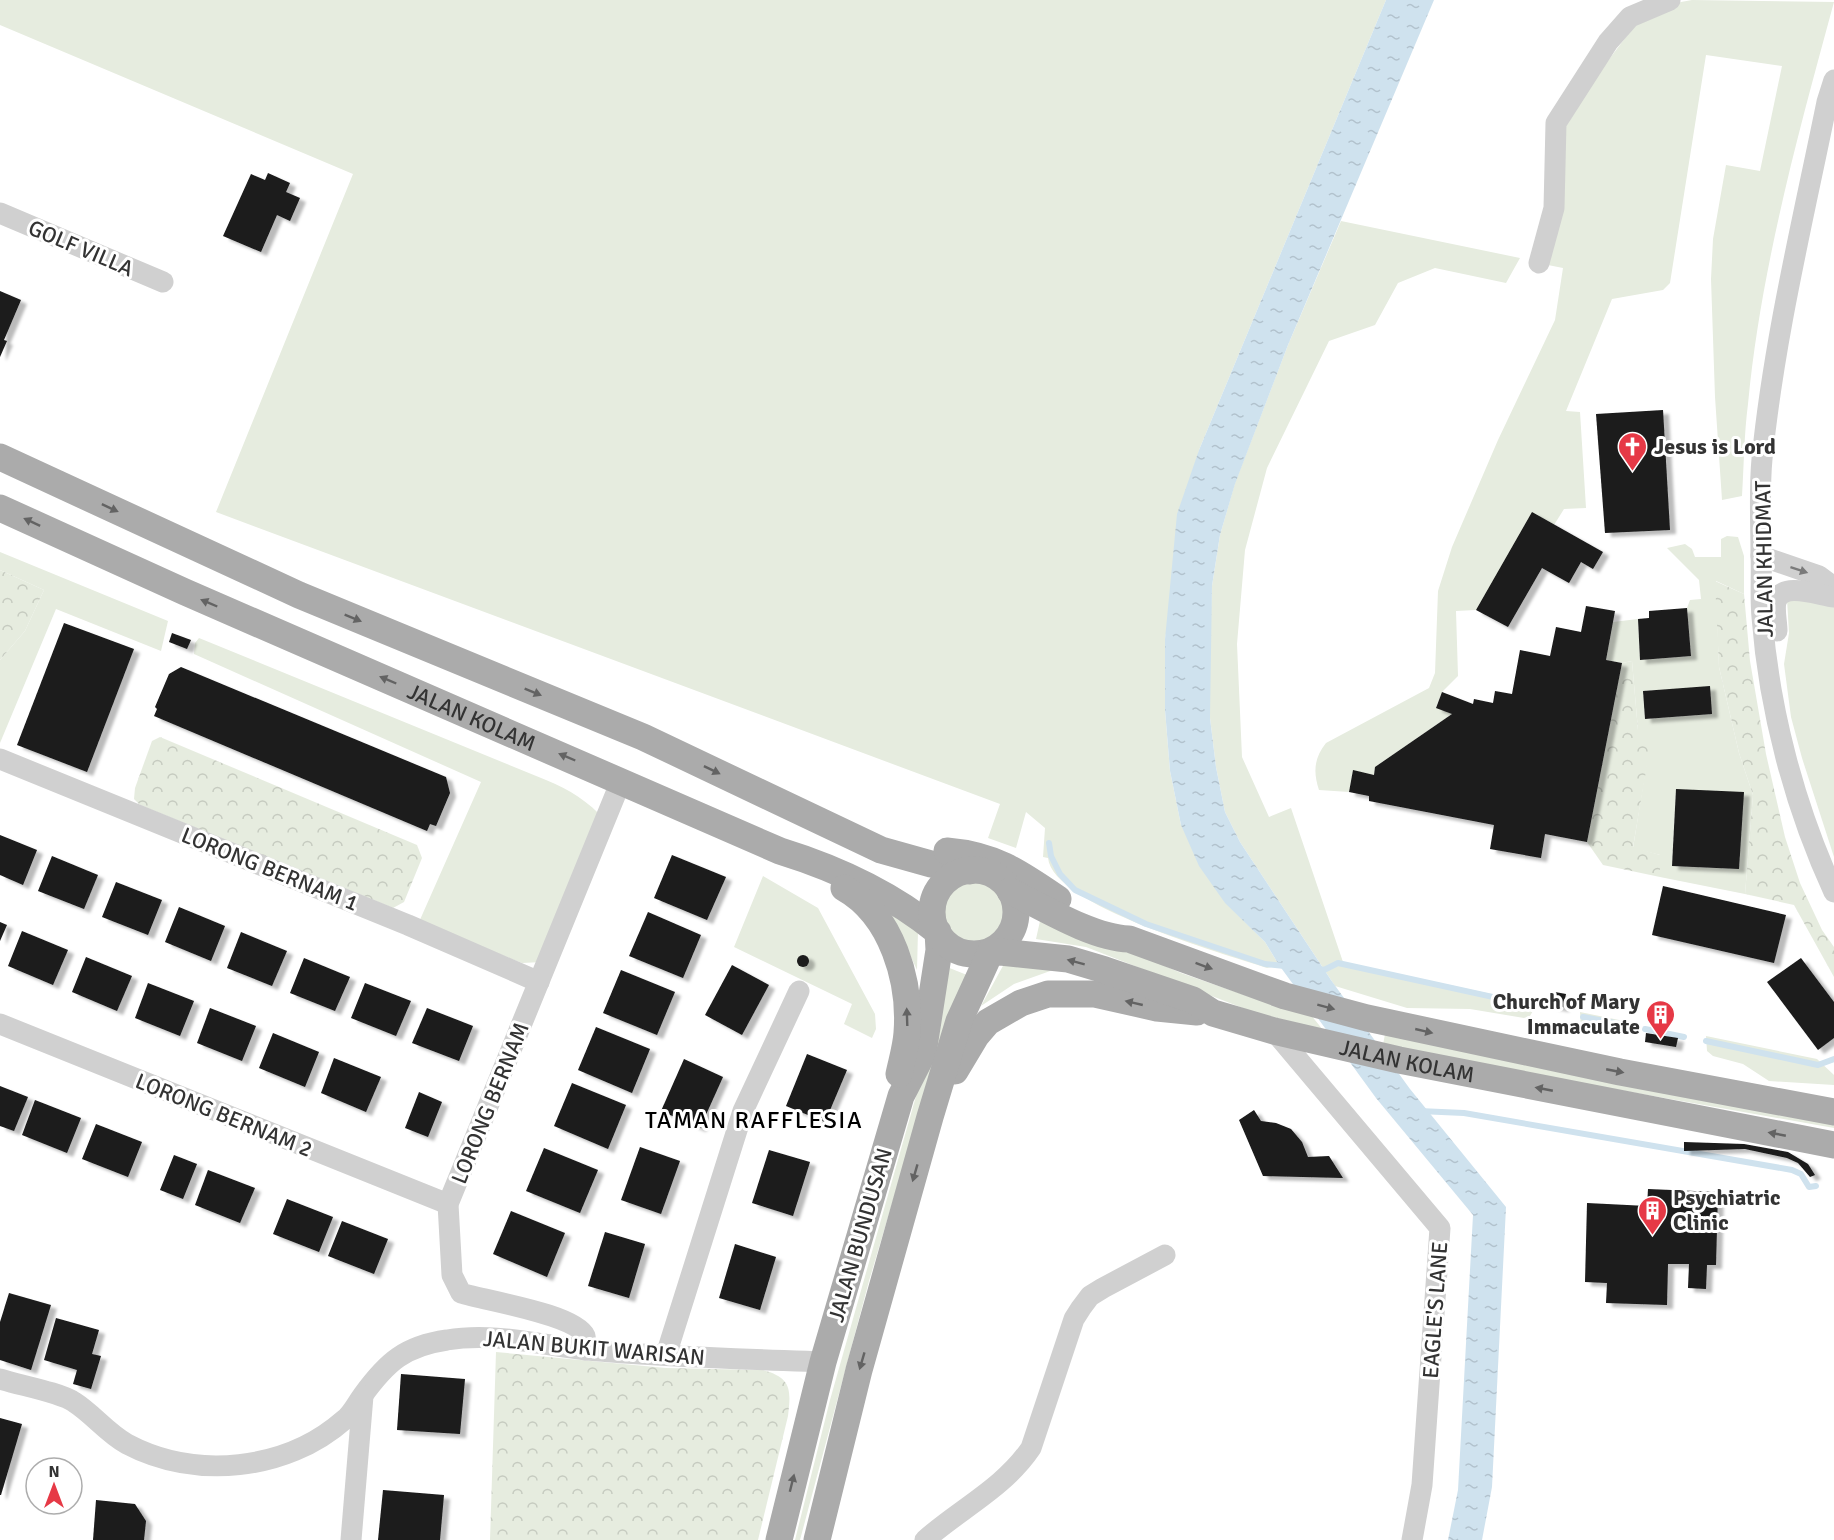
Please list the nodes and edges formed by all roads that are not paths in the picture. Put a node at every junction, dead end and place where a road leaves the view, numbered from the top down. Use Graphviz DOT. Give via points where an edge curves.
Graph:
graph roads {
  1 [pos="1671,0"];
  2 [pos="1834,80"];
  3 [pos="0,213"];
  4 [pos="1539,263"];
  5 [pos="163,282"];
  6 [pos="0,457"];
  7 [pos="0,508"];
  8 [pos="1761,556"];
  9 [pos="1834,588"];
  10 [pos="1834,597"];
  11 [pos="1766,654"];
  12 [pos="0,759"];
  13 [pos="621,781"];
  14 [pos="851,835"];
  15 [pos="780,852"];
  16 [pos="970,871"];
  17 [pos="1010,891"];
  18 [pos="1834,892"];
  19 [pos="938,932"];
  20 [pos="1130,939"];
  21 [pos="991,951"];
  22 [pos="539,981"];
  23 [pos="799,991"];
  24 [pos="1213,1013"];
  25 [pos="0,1024"];
  26 [pos="1274,1032"];
  27 [pos="901,1096"];
  28 [pos="1829,1109"];
  29 [pos="930,1117"];
  30 [pos="1834,1145"];
  31 [pos="448,1204"];
  32 [pos="1166,1255"];
  33 [pos="585,1350"];
  34 [pos="666,1355"];
  35 [pos="823,1362"];
  36 [pos="0,1379"];
  37 [pos="363,1395"];
  38 [pos="351,1540"];
  39 [pos="779,1540"];
  40 [pos="817,1540"];
  41 [pos="925,1540"];
  42 [pos="1412,1540"];
  1 -- 4 [label="street" via="1630,16 1608,42 1556,123 1554,208"];
  2 -- 8 [label="street, JALAN KHIDMAT" via="1786,303 1768,409 1762,461"];
  3 -- 5 [label="street, GOLF VILLA"];
  6 -- 14 [label="main road, JALAN KOLAM, one-way" via="299,595 643,737"];
  13 -- 7 [label="main road, JALAN KOLAM, one-way"];
  8 -- 9 [label="street, one-way" via="1819,576"];
  8 -- 11 [label="street, JALAN KHIDMAT"];
  10 -- 11 [label="street" via="1798,590 1779,597 1777,637 1774,648"];
  11 -- 18 [label="street, JALAN KHIDMAT" via="1784,746 1821,864"];
  12 -- 22 [label="street, LORONG BERNAM 1"];
  13 -- 15 [label="main road, JALAN KOLAM"];
  13 -- 22 [label="street, LORONG BERNAM"];
  14 -- 16 [label="main road, JALAN KOLAM" via="881,850"];
  14 -- 20 [label="main road, JALAN KOLAM" via="929,850 969,853 1010,866 1068,906 1119,929"];
  15 -- 19 [label="main road, JALAN KOLAM" via="827,866 918,916"];
  27 -- 15 [label="main road, one-way" via="906,994 893,946 853,893"];
  16 -- 17 [label="main road" via="993,875"];
  16 -- 19 [label="main road" via="948,880 934,899 933,922"];
  17 -- 20 [label="main road, JALAN KOLAM" via="1096,932 1115,939"];
  17 -- 21 [label="main road" via="1016,914 1014,926 1009,936"];
  19 -- 21 [label="main road" via="955,950 979,954"];
  19 -- 27 [label="main road, JALAN BUNDUSAN" via="939,950 923,1053"];
  20 -- 28 [label="main road, JALAN KOLAM, one-way" via="1286,996 1367,1018 1620,1072"];
  24 -- 21 [label="main road, JALAN KOLAM, one-way" via="1193,1000 1105,970 1068,960"];
  21 -- 29 [label="main road, JALAN BUNDUSAN" via="959,1021"];
  22 -- 31 [label="street, LORONG BERNAM"];
  23 -- 34 [label="street" via="743,1111"];
  24 -- 26 [label="main road, JALAN KOLAM"];
  24 -- 29 [label="main road, one-way" via="1157,1008 1095,994 1048,994 1021,1003 988,1022 976,1036"];
  25 -- 31 [label="street, LORONG BERNAM 2"];
  30 -- 26 [label="main road, JALAN KOLAM, one-way"];
  26 -- 42 [label="street, EAGLE'S LANE" via="1440,1228 1422,1485"];
  27 -- 35 [label="main road, JALAN BUNDUSAN"];
  29 -- 40 [label="main road, JALAN BUNDUSAN, one-way" via="859,1370"];
  31 -- 33 [label="street, LORONG BERNAM" via="452,1275 461,1293 522,1307 578,1327 585,1337"];
  32 -- 41 [label="street" via="1090,1296 1074,1319 1038,1430 1019,1466"];
  33 -- 34 [label="street, JALAN BUKIT WARISAN"];
  33 -- 37 [label="street, JALAN BUKIT WARISAN" via="496,1337 446,1340 405,1351 386,1366"];
  34 -- 35 [label="street, JALAN BUKIT WARISAN"];
  39 -- 35 [label="main road, JALAN BUNDUSAN, one-way"];
  36 -- 37 [label="street, JALAN BUKIT WARISAN" via="73,1401 125,1443 162,1460 190,1464 238,1465 284,1456 322,1438 346,1418"];
  37 -- 38 [label="street"];
}
